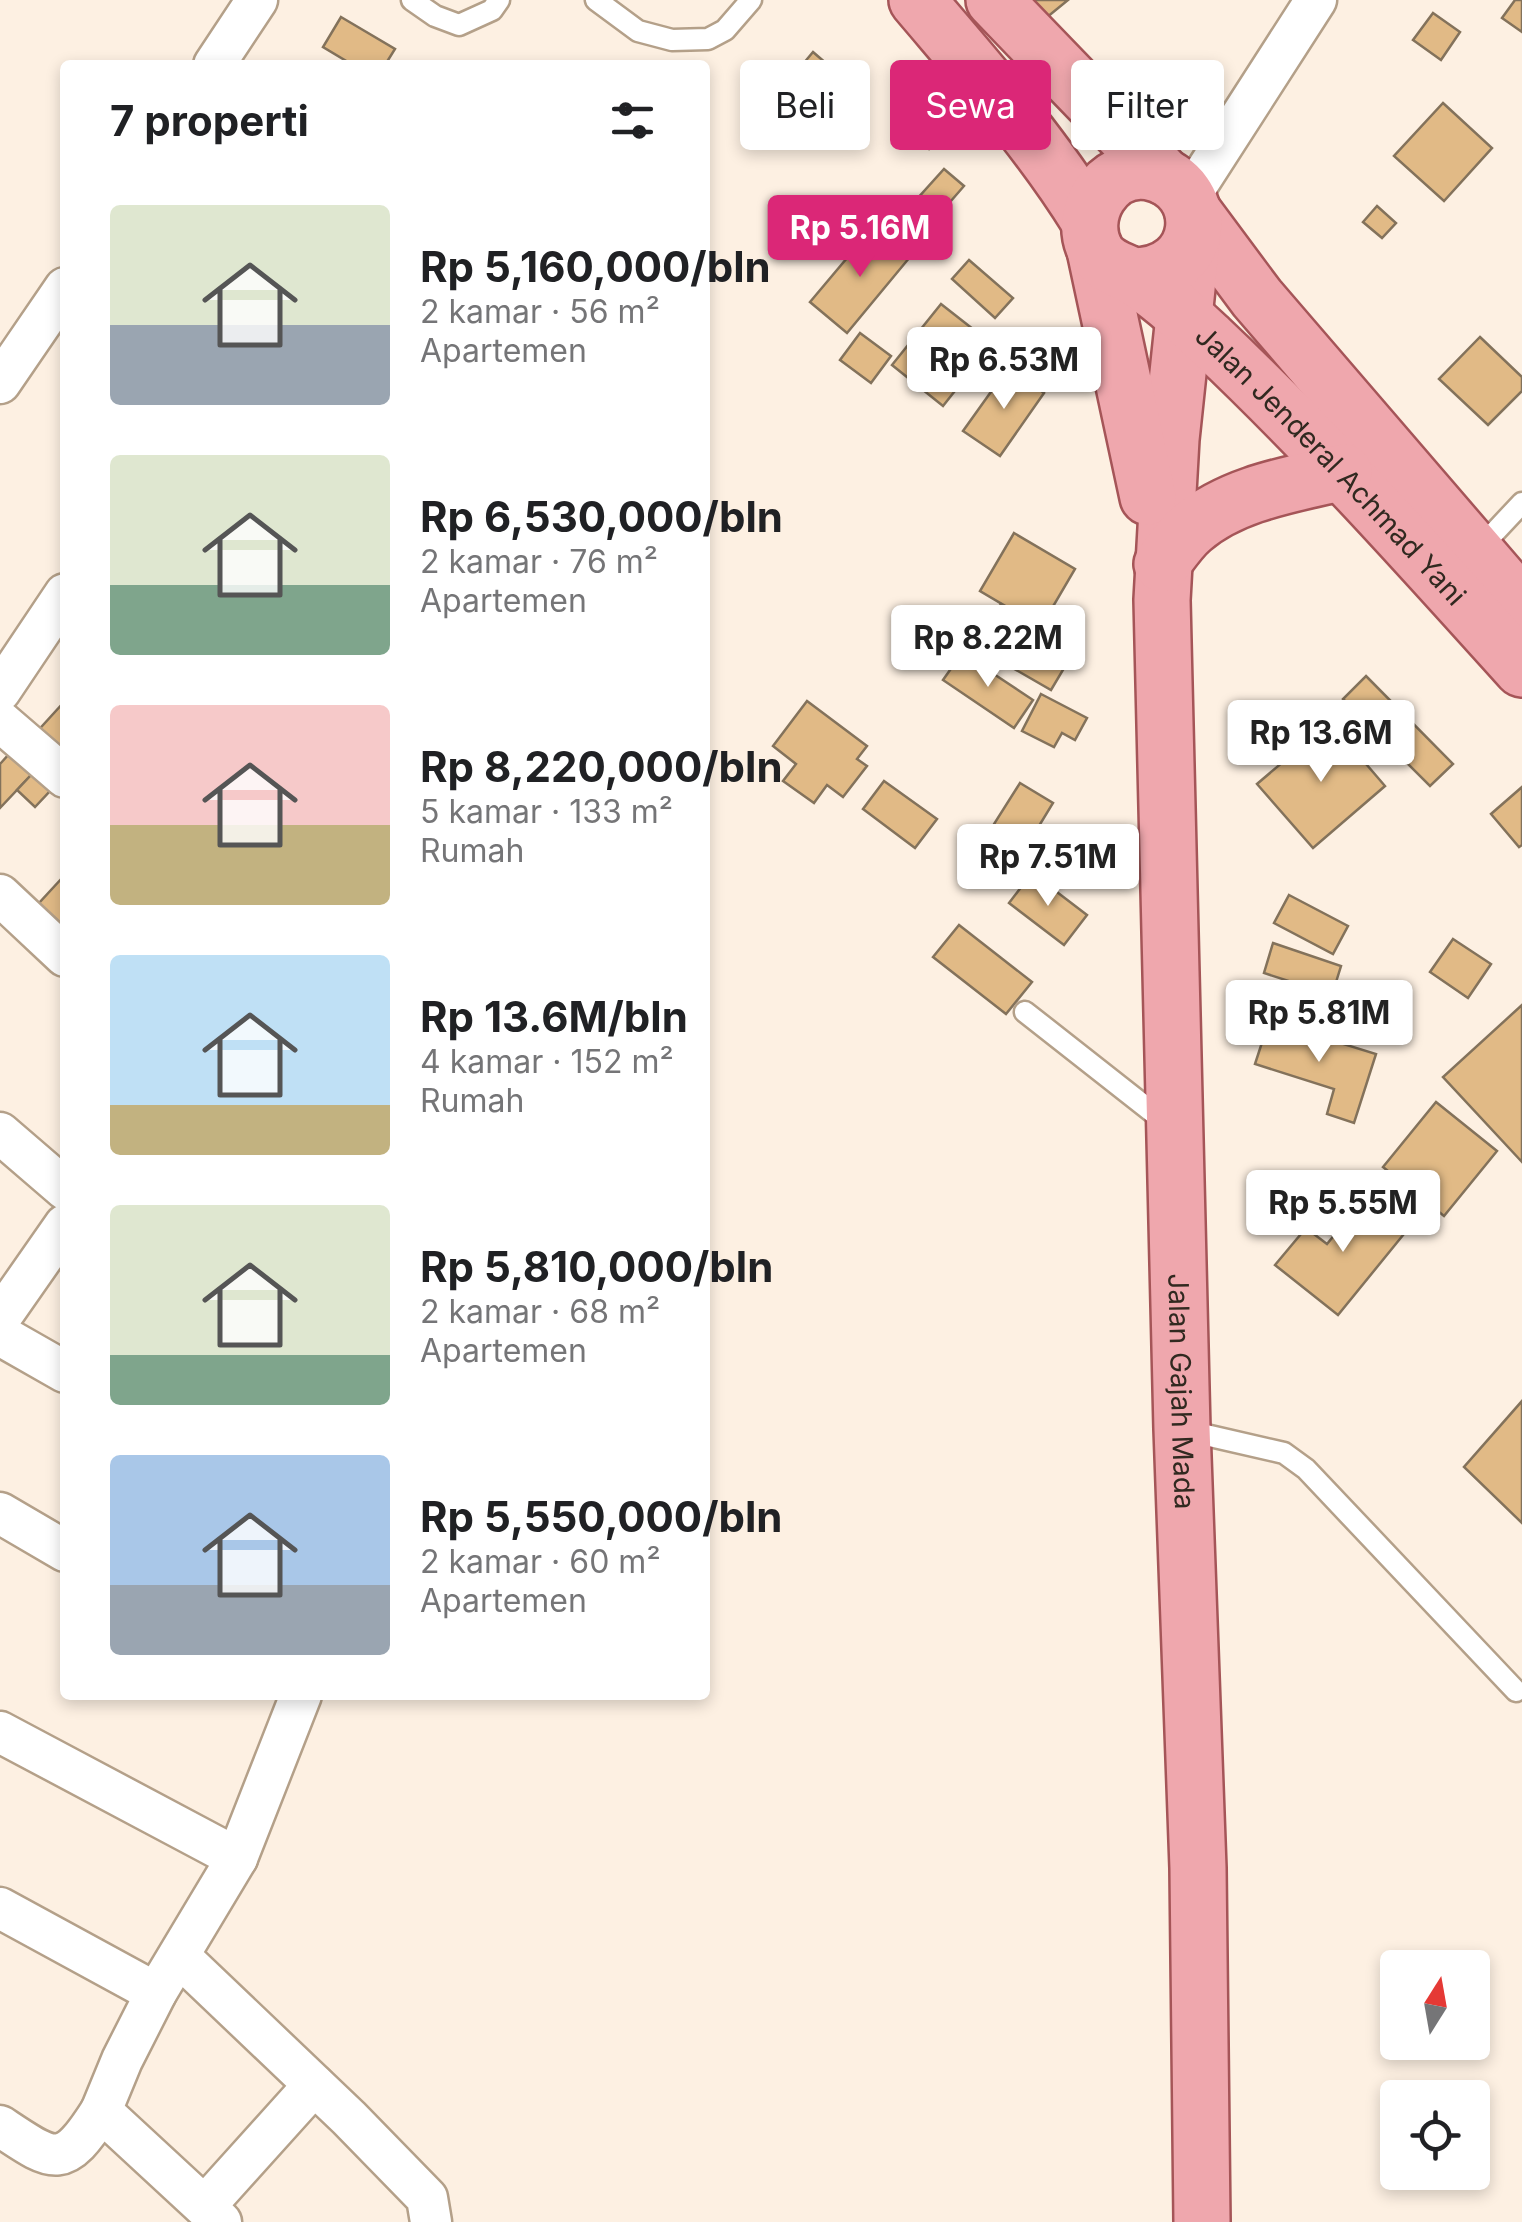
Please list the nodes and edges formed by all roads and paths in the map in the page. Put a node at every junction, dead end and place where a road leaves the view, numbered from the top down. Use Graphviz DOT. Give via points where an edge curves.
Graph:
graph roads {
  1 [pos="257,0"];
  2 [pos="412,0"];
  3 [pos="499,0"];
  4 [pos="596,0"];
  5 [pos="752,0"];
  6 [pos="917,0"];
  7 [pos="994,0"];
  8 [pos="1316,0"];
  9 [pos="217,60"];
  10 [pos="1185,207"];
  11 [pos="1105,248"];
  12 [pos="60,306"];
  13 [pos="1183,316"];
  14 [pos="52,336"];
  15 [pos="0,383"];
  16 [pos="1344,472"];
  17 [pos="1522,503"];
  18 [pos="1476,552"];
  19 [pos="1162,564"];
  20 [pos="60,601"];
  21 [pos="1522,606"];
  22 [pos="1522,669"];
  23 [pos="0,691"];
  24 [pos="0,721"];
  25 [pos="60,773"];
  26 [pos="0,895"];
  27 [pos="60,951"];
  28 [pos="1025,1012"];
  29 [pos="1175,1130"];
  30 [pos="0,1134"];
  31 [pos="60,1185"];
  32 [pos="60,1232"];
  33 [pos="0,1318"];
  34 [pos="0,1335"];
  35 [pos="60,1369"];
  36 [pos="1182,1429"];
  37 [pos="0,1513"];
  38 [pos="60,1548"];
  39 [pos="1516,1691"];
  40 [pos="299,1700"];
  41 [pos="0,1732"];
  42 [pos="236,1858"];
  43 [pos="0,1908"];
  44 [pos="178,1956"];
  45 [pos="156,1994"];
  46 [pos="314,2085"];
  47 [pos="101,2112"];
  48 [pos="0,2126"];
  49 [pos="198,2210"];
  50 [pos="431,2222"];
  51 [pos="1202,2222"];
  1 -- 9 [label="street"];
  2 -- 3 [label="lane" via="459,25"];
  4 -- 5 [label="lane" via="638,31 672,40 708,39"];
  6 -- 11 [label="main road, Jalan Jenderal Achmad Yani" via="1012,111"];
  7 -- 10 [label="main road"];
  8 -- 10 [label="street"];
  10 -- 11 [label="main road" via="1183,257 1169,270 1151,276"];
  10 -- 11 [label="main road" via="1146,171 1116,178 1095,200"];
  10 -- 13 [label="main road"];
  10 -- 18 [label="main road"];
  11 -- 13 [label="main road, Jalan Jenderal Achmad Yani"];
  11 -- 19 [label="main road"];
  12 -- 14 [label="street"];
  13 -- 16 [label="main road, Jalan Jenderal Achmad Yani"];
  13 -- 19 [label="main road"];
  14 -- 15 [label="street"];
  16 -- 19 [label="main road" via="1269,490 1215,512 1190,529"];
  16 -- 22 [label="main road, Jalan Jenderal Achmad Yani"];
  17 -- 18 [label="lane"];
  18 -- 21 [label="main road"];
  19 -- 29 [label="main road, Jalan Gajah Mada"];
  20 -- 23 [label="street"];
  24 -- 25 [label="street"];
  26 -- 27 [label="street"];
  28 -- 29 [label="lane"];
  29 -- 36 [label="main road, Jalan Gajah Mada"];
  30 -- 31 [label="street"];
  32 -- 33 [label="street"];
  34 -- 35 [label="street"];
  36 -- 39 [label="lane" via="1284,1453 1306,1470"];
  36 -- 51 [label="main road, Jalan Gajah Mada"];
  37 -- 38 [label="street"];
  40 -- 42 [label="street"];
  41 -- 42 [label="street"];
  42 -- 44 [label="street"];
  43 -- 45 [label="street"];
  44 -- 45 [label="street"];
  44 -- 46 [label="street"];
  45 -- 47 [label="street"];
  46 -- 49 [label="street"];
  46 -- 50 [label="street" via="427,2198"];
  47 -- 48 [label="street" via="64,2155 46,2155"];
  47 -- 49 [label="street"];
}
